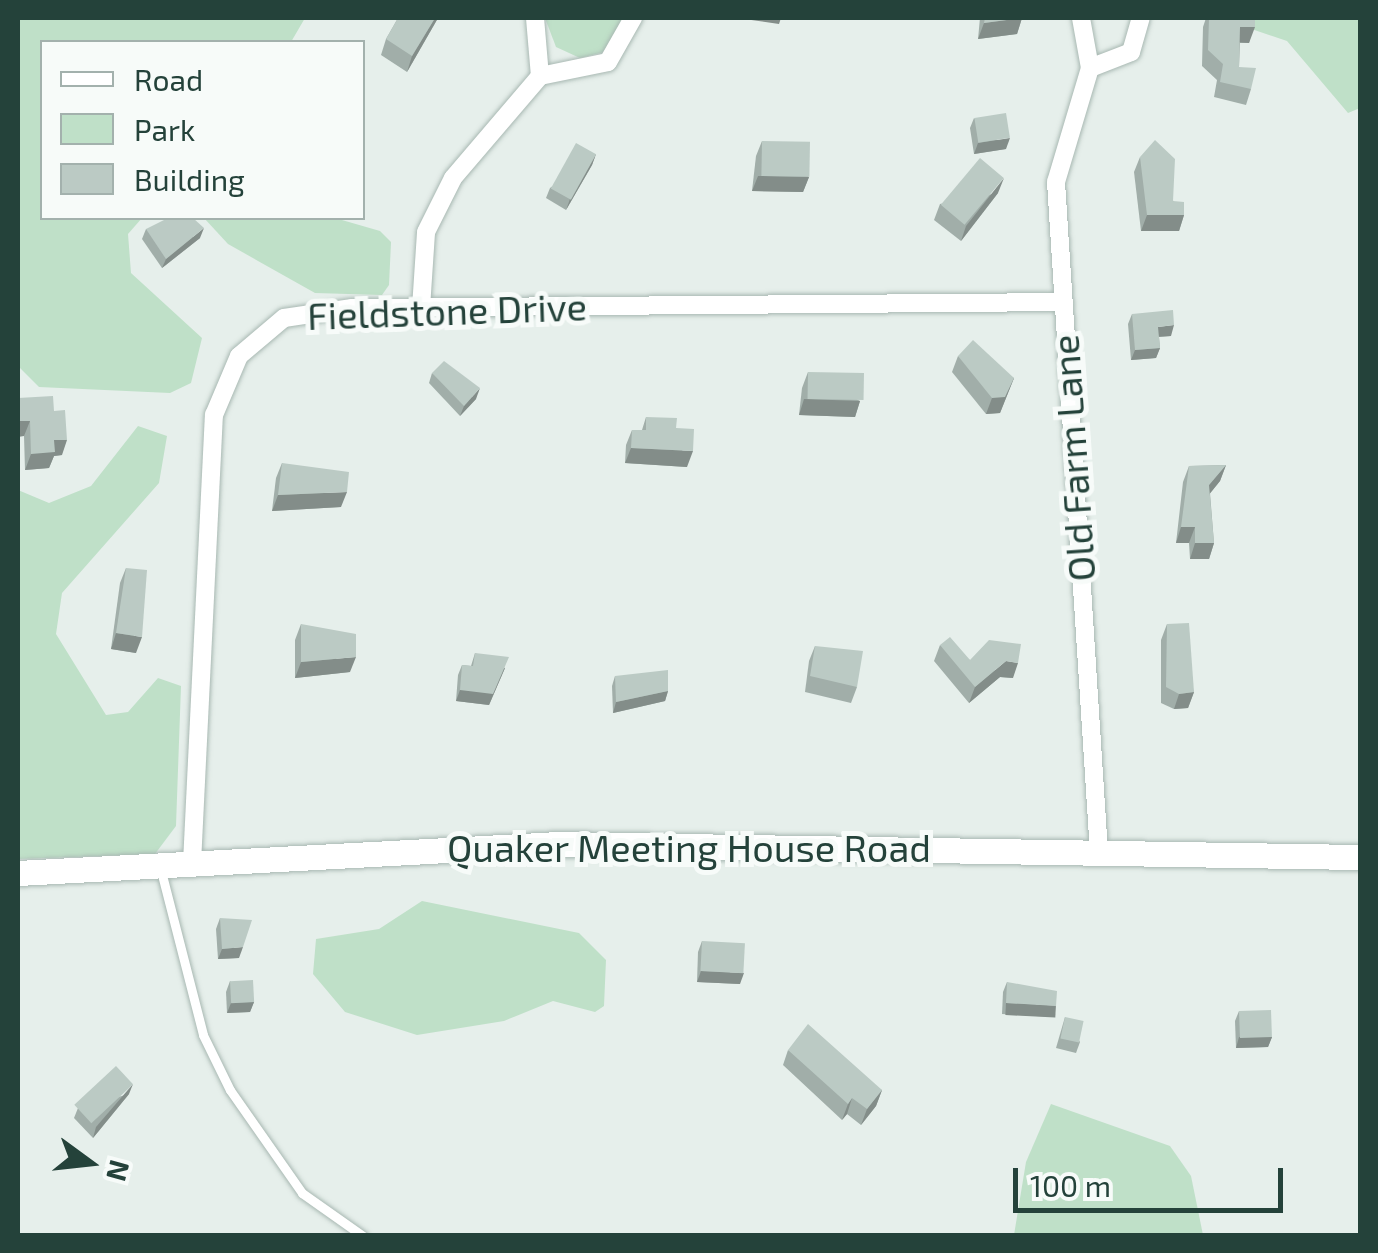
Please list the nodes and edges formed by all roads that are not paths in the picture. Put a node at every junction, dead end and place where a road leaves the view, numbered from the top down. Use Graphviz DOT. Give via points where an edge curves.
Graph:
graph roads {
  1 [pos="534,18"];
  2 [pos="633,18"];
  3 [pos="1081,18"];
  4 [pos="1141,18"];
  5 [pos="1090,68"];
  6 [pos="540,76"];
  7 [pos="1063,302"];
  8 [pos="421,308"];
  9 [pos="1099,852"];
  10 [pos="1360,857"];
  11 [pos="192,863"];
  12 [pos="159,864"];
  13 [pos="18,873"];
  14 [pos="363,1236"];
  1 -- 6 [label="street"];
  2 -- 6 [label="street" via="627,42 608,62"];
  3 -- 5 [label="street"];
  4 -- 5 [label="street" via="1131,52"];
  5 -- 7 [label="street, Old Farm Lane" via="1056,182"];
  6 -- 8 [label="street" via="436,204 421,254"];
  7 -- 8 [label="street, Fieldstone Drive"];
  7 -- 9 [label="street, Old Farm Lane"];
  8 -- 11 [label="street, Fieldstone Drive" via="284,318 258,335 224,383 214,414"];
  9 -- 10 [label="main road, Quaker Meeting House Road"];
  9 -- 11 [label="main road, Quaker Meeting House Road" via="558,844"];
  11 -- 12 [label="main road, Quaker Meeting House Road"];
  12 -- 13 [label="main road, Quaker Meeting House Road"];
  12 -- 14 [label="lane" via="203,1035 230,1090 302,1193"];
}
